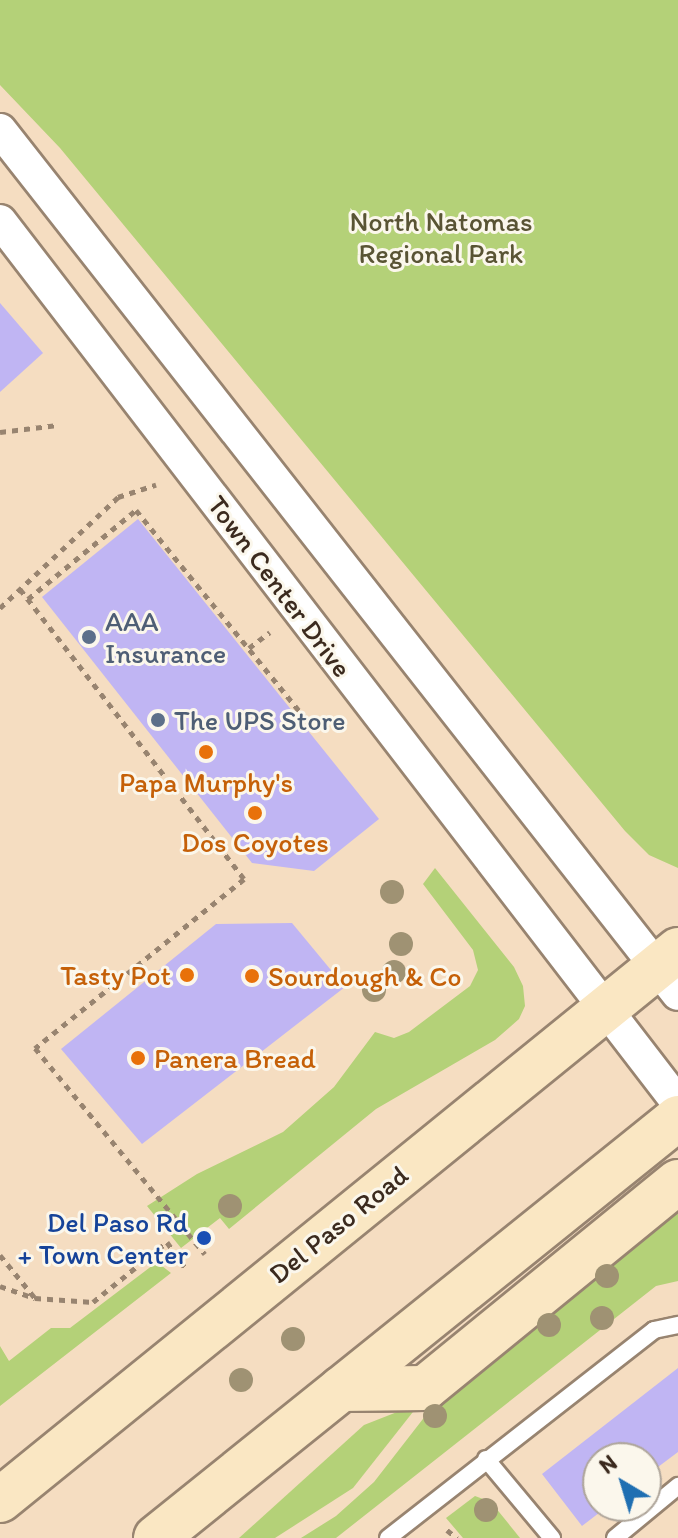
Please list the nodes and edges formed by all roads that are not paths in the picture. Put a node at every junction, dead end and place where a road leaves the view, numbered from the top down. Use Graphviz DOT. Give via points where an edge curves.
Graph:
graph roads {
  1 [pos="0,130"];
  2 [pos="0,221"];
  3 [pos="671,971"];
  4 [pos="603,1010"];
  5 [pos="678,1103"];
  6 [pos="678,1118"];
  7 [pos="678,1182"];
  8 [pos="678,1325"];
  9 [pos="341,1389"];
  10 [pos="486,1459"];
  11 [pos="678,1486"];
  12 [pos="0,1500"];
  13 [pos="156,1538"];
  14 [pos="388,1538"];
  15 [pos="552,1538"];
  16 [pos="615,1538"];
  1 -- 3 [label="street, Town Center Drive"];
  2 -- 4 [label="street, Town Center Drive"];
  3 -- 4 [label="main road, Del Paso Road"];
  4 -- 5 [label="street, Town Center Drive"];
  4 -- 12 [label="main road, Del Paso Road"];
  6 -- 9 [label="main road"];
  7 -- 9 [label="main road" via="425,1388"];
  8 -- 10 [label="lane" via="654,1330"];
  9 -- 13 [label="main road"];
  10 -- 14 [label="lane"];
  10 -- 15 [label="lane"];
  11 -- 16 [label="lane"];
}
